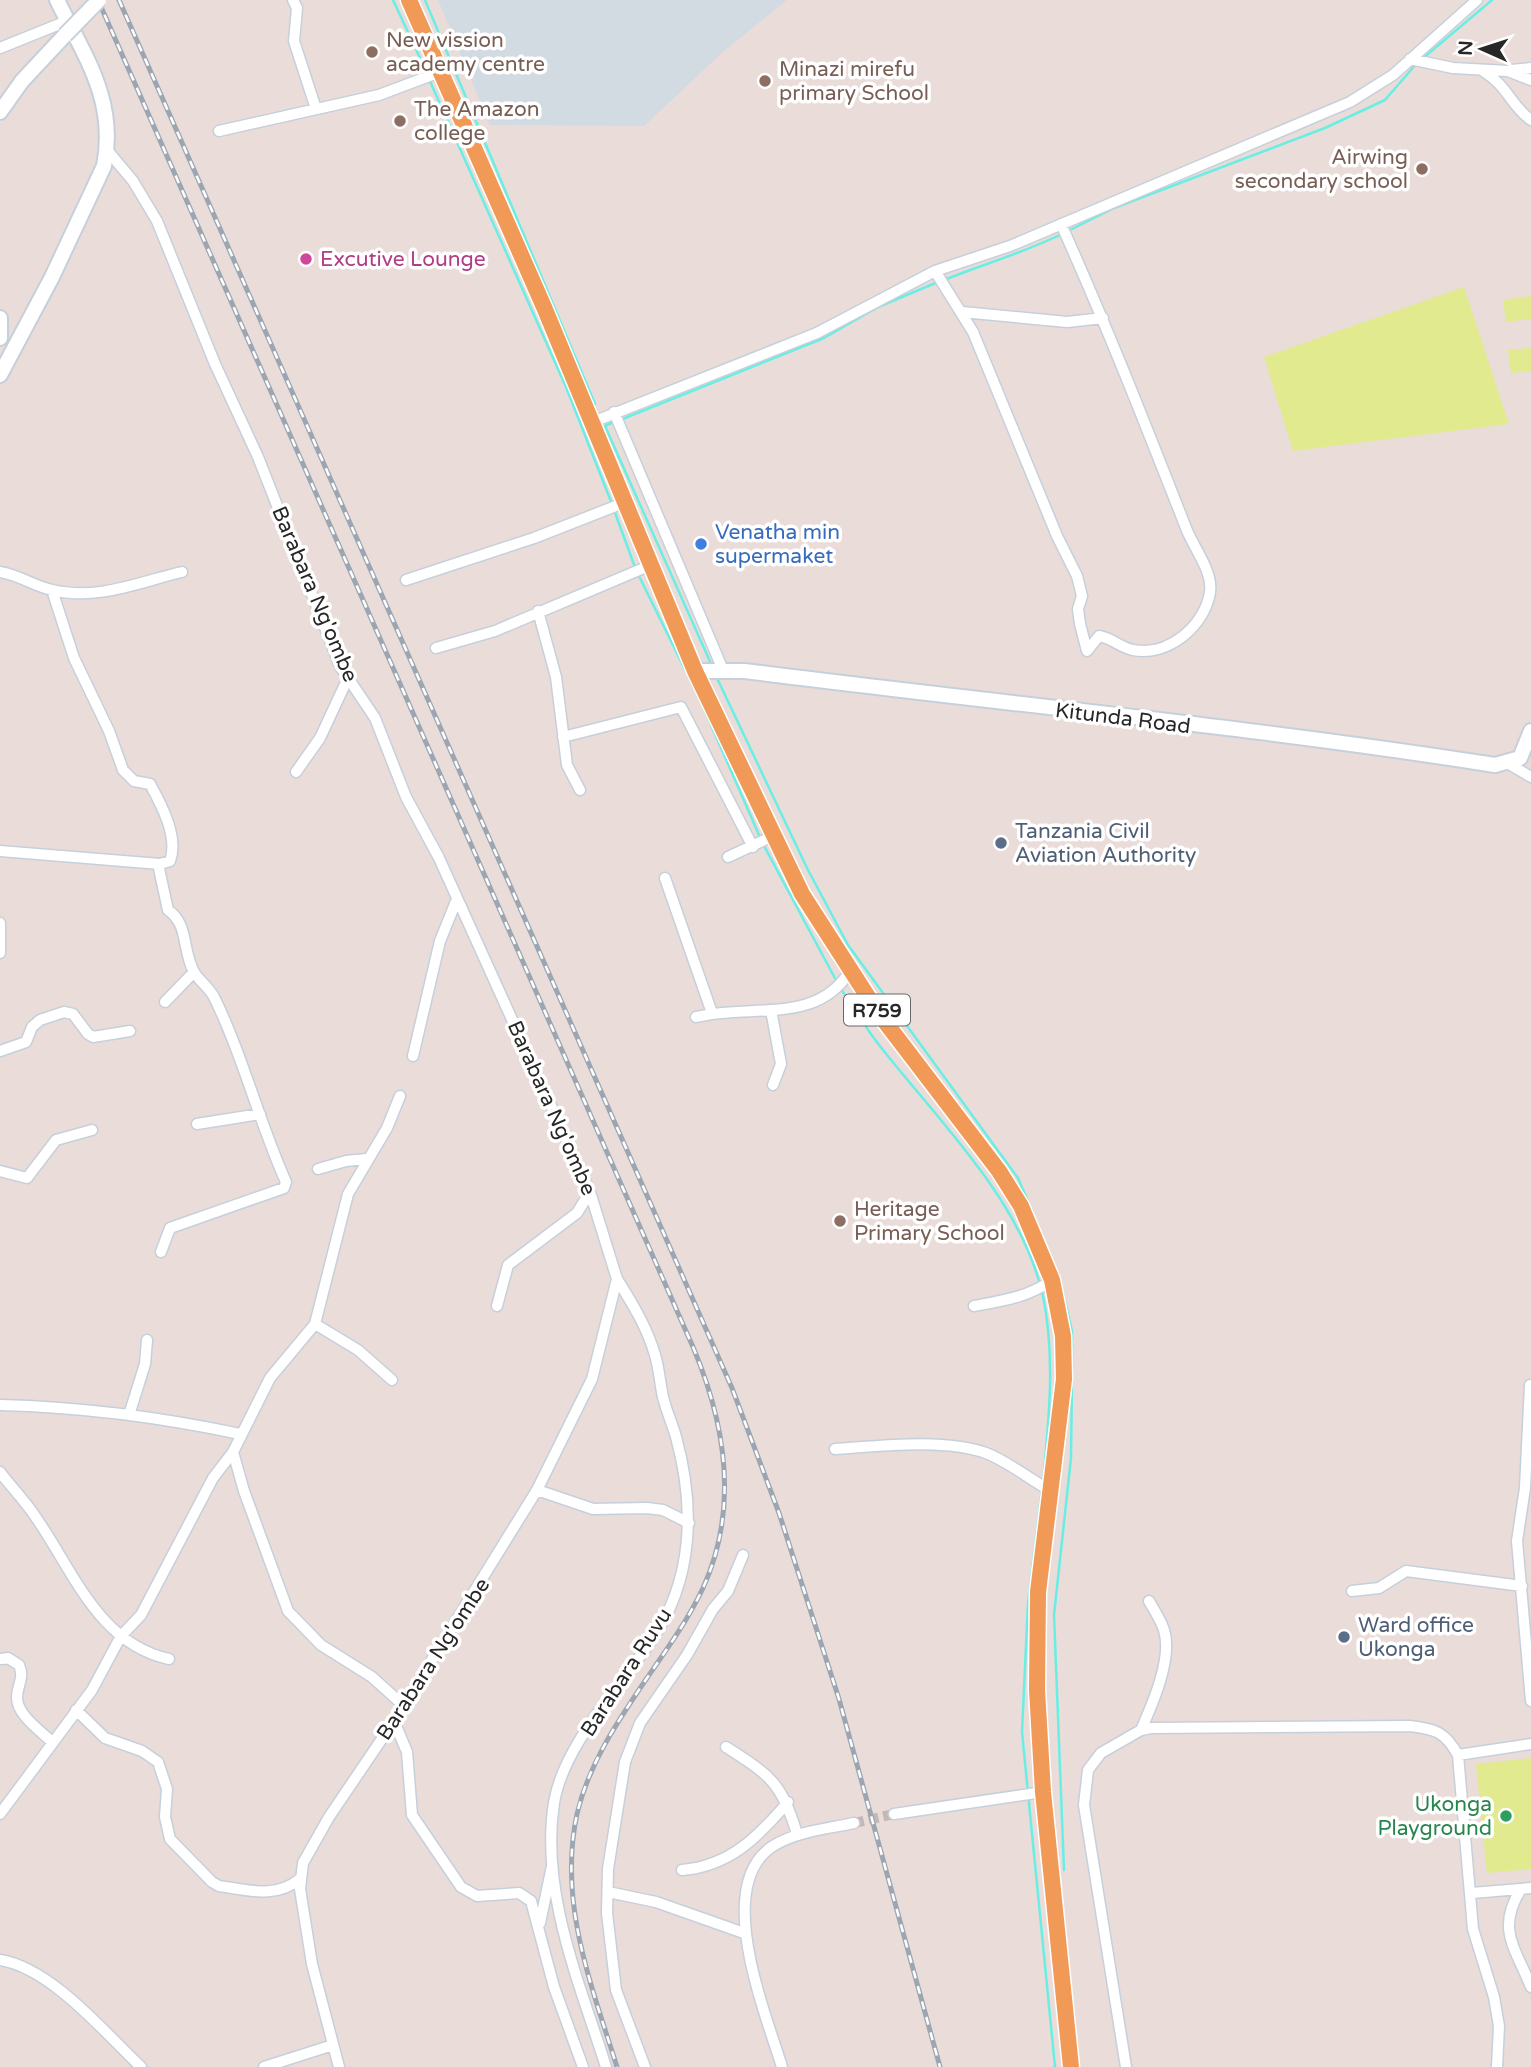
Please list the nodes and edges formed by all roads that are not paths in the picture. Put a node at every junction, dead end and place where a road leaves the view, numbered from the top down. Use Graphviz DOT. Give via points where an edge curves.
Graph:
graph roads {
  1 [pos="57,0"];
  2 [pos="99,0"];
  3 [pos="293,0"];
  4 [pos="409,0"];
  5 [pos="1477,0"];
  6 [pos="66,28"];
  7 [pos="0,48"];
  8 [pos="1410,59"];
  9 [pos="1531,68"];
  10 [pos="1480,69"];
  11 [pos="1508,71"];
  12 [pos="440,72"];
  13 [pos="1531,80"];
  14 [pos="316,108"];
  15 [pos="0,111"];
  16 [pos="1531,120"];
  17 [pos="219,131"];
  18 [pos="107,150"];
  19 [pos="1061,223"];
  20 [pos="935,271"];
  21 [pos="962,312"];
  22 [pos="0,318"];
  23 [pos="1103,318"];
  24 [pos="0,338"];
  25 [pos="0,375"];
  26 [pos="614,412"];
  27 [pos="593,422"];
  28 [pos="626,502"];
  29 [pos="651,565"];
  30 [pos="0,572"];
  31 [pos="182,572"];
  32 [pos="406,580"];
  33 [pos="52,590"];
  34 [pos="538,611"];
  35 [pos="436,648"];
  36 [pos="723,670"];
  37 [pos="695,671"];
  38 [pos="346,680"];
  39 [pos="1531,731"];
  40 [pos="564,737"];
  41 [pos="1509,764"];
  42 [pos="296,772"];
  43 [pos="1531,777"];
  44 [pos="580,790"];
  45 [pos="775,835"];
  46 [pos="753,847"];
  47 [pos="0,851"];
  48 [pos="728,857"];
  49 [pos="158,864"];
  50 [pos="665,878"];
  51 [pos="457,899"];
  52 [pos="0,923"];
  53 [pos="0,953"];
  54 [pos="850,971"];
  55 [pos="194,972"];
  56 [pos="165,1002"];
  57 [pos="771,1010"];
  58 [pos="712,1013"];
  59 [pos="696,1017"];
  60 [pos="130,1031"];
  61 [pos="0,1051"];
  62 [pos="413,1056"];
  63 [pos="773,1085"];
  64 [pos="400,1096"];
  65 [pos="260,1114"];
  66 [pos="197,1124"];
  67 [pos="92,1130"];
  68 [pos="366,1159"];
  69 [pos="318,1169"];
  70 [pos="0,1171"];
  71 [pos="590,1192"];
  72 [pos="161,1252"];
  73 [pos="617,1279"];
  74 [pos="1052,1280"];
  75 [pos="497,1306"];
  76 [pos="974,1306"];
  77 [pos="314,1324"];
  78 [pos="148,1340"];
  79 [pos="392,1380"];
  80 [pos="1530,1385"];
  81 [pos="0,1405"];
  82 [pos="130,1415"];
  83 [pos="240,1434"];
  84 [pos="835,1448"];
  85 [pos="233,1452"];
  86 [pos="0,1472"];
  87 [pos="537,1490"];
  88 [pos="1051,1491"];
  89 [pos="689,1522"];
  90 [pos="743,1555"];
  91 [pos="1522,1586"];
  92 [pos="1352,1591"];
  93 [pos="1149,1601"];
  94 [pos="121,1636"];
  95 [pos="1,1659"];
  96 [pos="169,1659"];
  97 [pos="1531,1701"];
  98 [pos="403,1705"];
  99 [pos="76,1710"];
  100 [pos="394,1721"];
  101 [pos="1141,1730"];
  102 [pos="52,1742"];
  103 [pos="1531,1744"];
  104 [pos="726,1747"];
  105 [pos="1458,1755"];
  106 [pos="1043,1792"];
  107 [pos="788,1802"];
  108 [pos="0,1814"];
  109 [pos="894,1814"];
  110 [pos="854,1823"];
  111 [pos="797,1835"];
  112 [pos="553,1863"];
  113 [pos="682,1870"];
  114 [pos="300,1880"];
  115 [pos="1526,1888"];
  116 [pos="608,1892"];
  117 [pos="1472,1893"];
  118 [pos="539,1927"];
  119 [pos="744,1933"];
  120 [pos="0,1960"];
  121 [pos="1531,1987"];
  122 [pos="333,2045"];
  123 [pos="141,2067"];
  124 [pos="264,2067"];
  125 [pos="339,2067"];
  126 [pos="583,2067"];
  127 [pos="606,2067"];
  128 [pos="645,2067"];
  129 [pos="782,2067"];
  130 [pos="1071,2067"];
  131 [pos="1126,2067"];
  132 [pos="1497,2067"];
  1 -- 6 [label="street"];
  2 -- 6 [label="street, bridge"];
  3 -- 14 [label="street" via="297,8 294,41"];
  4 -- 12 [label="main road, R759"];
  5 -- 8 [label="street"];
  6 -- 7 [label="street"];
  6 -- 15 [label="street"];
  6 -- 18 [label="street" via="88,56 105,113"];
  8 -- 10 [label="street"];
  8 -- 19 [label="street" via="1350,102"];
  9 -- 11 [label="street"];
  10 -- 11 [label="street"];
  10 -- 16 [label="street" via="1502,84"];
  11 -- 13 [label="street"];
  12 -- 14 [label="street" via="379,94"];
  12 -- 27 [label="main road, R759"];
  14 -- 17 [label="street"];
  18 -- 25 [label="street" via="104,166 52,277"];
  18 -- 38 [label="street, Barabara Ng'ombe" via="157,221 263,468"];
  19 -- 20 [label="street"];
  19 -- 23 [label="street"];
  20 -- 21 [label="street"];
  20 -- 26 [label="street" via="775,351"];
  21 -- 23 [label="street" via="1067,322"];
  21 -- 23 [label="street" via="1077,576 1087,651 1099,636 1131,650 1146,651 1184,638 1204,610 1210,591 1208,574"];
  22 -- 24 [label="street"];
  26 -- 27 [label="street"];
  26 -- 36 [label="street"];
  27 -- 28 [label="main road, R759"];
  28 -- 29 [label="main road, R759"];
  28 -- 32 [label="street"];
  29 -- 34 [label="street"];
  29 -- 37 [label="main road, R759"];
  30 -- 33 [label="street"];
  31 -- 33 [label="street" via="99,593"];
  33 -- 49 [label="street" via="74,658 123,770 134,781 150,784 161,803 172,854 170,861"];
  34 -- 35 [label="street" via="495,631"];
  34 -- 40 [label="street" via="556,677"];
  36 -- 37 [label="street, Kitunda Road"];
  36 -- 41 [label="street, Kitunda Road"];
  37 -- 45 [label="main road, R759"];
  38 -- 42 [label="street" via="320,738"];
  38 -- 51 [label="street, Barabara Ng'ombe" via="375,718 406,797"];
  39 -- 41 [label="street" via="1526,750"];
  40 -- 44 [label="street" via="567,765"];
  40 -- 46 [label="street" via="681,706"];
  41 -- 43 [label="street"];
  45 -- 46 [label="street"];
  45 -- 54 [label="main road, R759" via="802,894"];
  46 -- 48 [label="street"];
  47 -- 49 [label="street"];
  49 -- 55 [label="street" via="162,892 168,910 181,925"];
  50 -- 58 [label="street"];
  51 -- 62 [label="street" via="440,941"];
  51 -- 71 [label="street, Barabara Ng'ombe"];
  52 -- 53 [label="street"];
  54 -- 57 [label="street" via="840,988 813,1005"];
  54 -- 74 [label="main road, R759" via="999,1171 1021,1206"];
  55 -- 56 [label="street"];
  55 -- 65 [label="street" via="212,993"];
  57 -- 58 [label="street"];
  57 -- 63 [label="street" via="781,1064"];
  58 -- 59 [label="street"];
  60 -- 61 [label="street" via="93,1037 74,1014 64,1012 40,1020 21,1045"];
  64 -- 68 [label="street" via="387,1128"];
  65 -- 66 [label="street"];
  65 -- 72 [label="street" via="286,1182 284,1188 170,1228"];
  67 -- 70 [label="street" via="55,1140 27,1178"];
  68 -- 69 [label="street"];
  68 -- 77 [label="street" via="345,1204"];
  71 -- 73 [label="street, Barabara Ng'ombe"];
  71 -- 75 [label="street" via="577,1213 508,1265"];
  73 -- 87 [label="street, Barabara Ng'ombe" via="590,1386"];
  73 -- 89 [label="street, Barabara Ruvu" via="655,1355 679,1448"];
  74 -- 76 [label="street" via="1010,1300"];
  74 -- 88 [label="main road, R759" via="1063,1336 1064,1379"];
  77 -- 79 [label="street" via="358,1350"];
  77 -- 83 [label="street" via="270,1378"];
  78 -- 82 [label="street"];
  80 -- 91 [label="street" via="1525,1488 1517,1528"];
  81 -- 82 [label="street" via="61,1405"];
  82 -- 83 [label="street"];
  83 -- 85 [label="street"];
  84 -- 88 [label="street" via="972,1449"];
  85 -- 94 [label="street" via="213,1478 141,1615"];
  85 -- 98 [label="street" via="288,1611 321,1644 372,1677"];
  86 -- 94 [label="street" via="37,1518 91,1605"];
  87 -- 89 [label="street" via="593,1509 663,1510"];
  87 -- 98 [label="street, Barabara Ng'ombe"];
  88 -- 106 [label="main road, R759" via="1036,1643"];
  89 -- 112 [label="street, Barabara Ruvu" via="684,1566 667,1615 561,1774 552,1824"];
  90 -- 116 [label="street" via="728,1591 628,1748"];
  91 -- 92 [label="street" via="1406,1572 1379,1588"];
  91 -- 97 [label="street"];
  93 -- 101 [label="street" via="1164,1630 1166,1647 1155,1700"];
  94 -- 96 [label="street" via="152,1655"];
  94 -- 99 [label="street"];
  95 -- 102 [label="street" via="19,1665 23,1679 17,1696 19,1707"];
  98 -- 100 [label="street, Barabara Ng'ombe"];
  99 -- 102 [label="street"];
  99 -- 114 [label="street" via="106,1738 158,1762 167,1789 165,1817 170,1839 212,1882 268,1892 285,1891"];
  100 -- 114 [label="street, Barabara Ng'ombe" via="313,1844"];
  100 -- 118 [label="street" via="407,1752 412,1815 461,1887 477,1896 523,1894 531,1901"];
  101 -- 105 [label="street" via="1410,1726 1436,1729"];
  101 -- 131 [label="street" via="1101,1753 1088,1770 1084,1805"];
  102 -- 108 [label="street"];
  103 -- 105 [label="street"];
  104 -- 107 [label="street" via="774,1782"];
  105 -- 117 [label="street"];
  106 -- 109 [label="street"];
  106 -- 130 [label="main road, R759"];
  107 -- 111 [label="street"];
  107 -- 113 [label="street" via="730,1857 703,1868"];
  110 -- 111 [label="street"];
  111 -- 119 [label="street" via="772,1847 756,1862 749,1879"];
  112 -- 118 [label="street"];
  112 -- 127 [label="street, Barabara Ruvu" via="566,1937"];
  114 -- 122 [label="street, Barabara Ng'ombe" via="312,1964"];
  115 -- 117 [label="street"];
  115 -- 121 [label="street" via="1507,1919 1512,1944"];
  116 -- 119 [label="street" via="656,1902"];
  116 -- 128 [label="street" via="616,1990"];
  117 -- 132 [label="street" via="1473,1929 1499,2026"];
  118 -- 126 [label="street" via="554,1987"];
  119 -- 129 [label="street"];
  120 -- 123 [label="street" via="24,1966 50,1984"];
  122 -- 124 [label="street"];
  122 -- 125 [label="street, Barabara Ng'ombe"];
}
